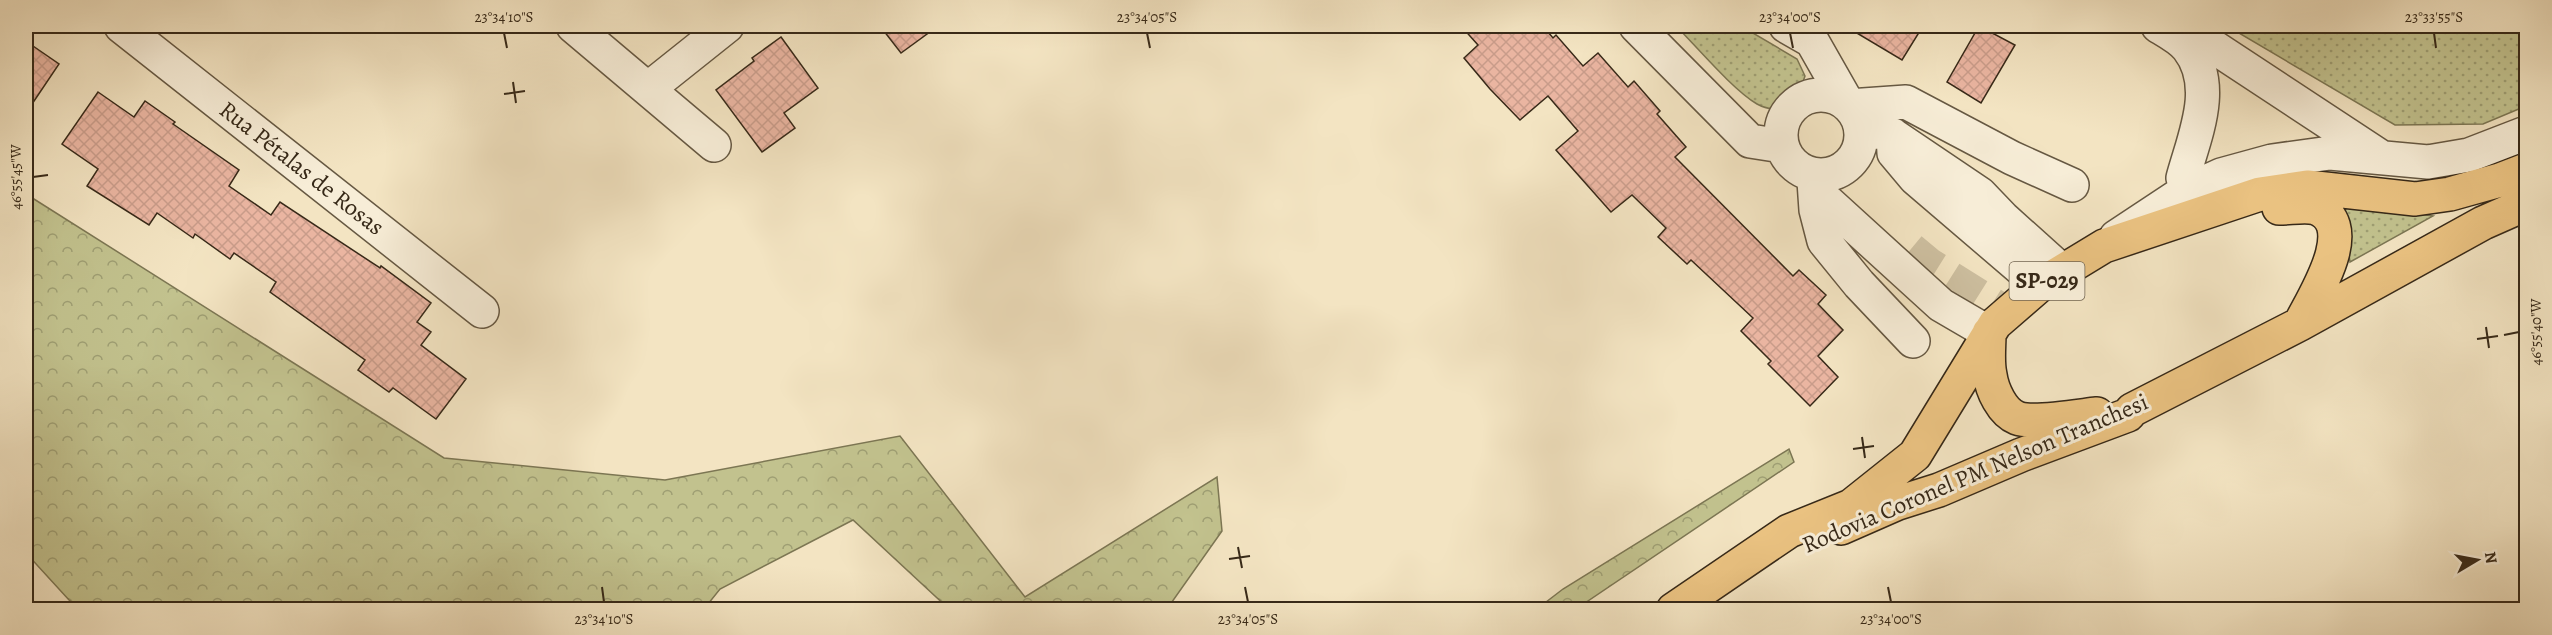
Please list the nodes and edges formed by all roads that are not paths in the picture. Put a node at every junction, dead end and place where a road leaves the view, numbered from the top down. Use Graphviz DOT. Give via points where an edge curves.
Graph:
graph roads {
  1 [pos="121,26"];
  2 [pos="573,26"];
  3 [pos="727,26"];
  4 [pos="1636,26"];
  5 [pos="1786,26"];
  6 [pos="2158,26"];
  7 [pos="2182,26"];
  8 [pos="648,90"];
  9 [pos="1855,117"];
  10 [pos="2526,133"];
  11 [pos="714,145"];
  12 [pos="1782,146"];
  13 [pos="2330,153"];
  14 [pos="2383,158"];
  15 [pos="2526,170"];
  16 [pos="2183,178"];
  17 [pos="1814,179"];
  18 [pos="2072,185"];
  19 [pos="2526,204"];
  20 [pos="2188,218"];
  21 [pos="2113,239"];
  22 [pos="1911,249"];
  23 [pos="2051,278"];
  24 [pos="482,311"];
  25 [pos="2300,324"];
  26 [pos="1989,333"];
  27 [pos="1913,341"];
  28 [pos="2132,410"];
  29 [pos="1675,608"];
  1 -- 24 [label="street, Rua Pétalas de Rosas"];
  2 -- 8 [label="street"];
  3 -- 8 [label="street"];
  4 -- 12 [label="street" via="1750,141"];
  5 -- 9 [label="street" via="1812,41"];
  6 -- 16 [label="street" via="2187,46 2201,74 2204,99"];
  7 -- 14 [label="street"];
  8 -- 11 [label="street"];
  9 -- 12 [label="street" via="1838,98 1812,95 1790,108 1780,133"];
  9 -- 12 [label="street" via="1861,142 1856,155 1836,172 1810,174 1797,168"];
  9 -- 18 [label="street" via="1906,102"];
  9 -- 23 [label="street" via="1893,135 1980,194"];
  10 -- 14 [label="street, SP-029" via="2469,155 2428,162"];
  13 -- 14 [label="street, SP-029"];
  13 -- 16 [label="street, SP-029" via="2291,142 2258,144 2222,156"];
  13 -- 21 [label="street, SP-029" via="2272,161 2220,175 2184,192"];
  15 -- 20 [label="highway, Rodovia Coronel PM Nelson Tranchesi / SP-029" via="2450,194 2415,199 2307,187 2260,194"];
  16 -- 21 [label="street, SP-029"];
  17 -- 22 [label="street" via="1834,187"];
  17 -- 26 [label="street" via="1818,193 1941,305"];
  17 -- 27 [label="street" via="1824,241"];
  19 -- 25 [label="highway, Rodovia Coronel PM Nelson Tranchesi / SP-029" via="2483,223"];
  20 -- 21 [label="highway, Rodovia Coronel PM Nelson Tranchesi / SP-029"];
  20 -- 25 [label="highway, SP-029" via="2299,207 2314,207 2326,213 2334,228 2335,248"];
  21 -- 23 [label="highway, Rodovia Coronel PM Nelson Tranchesi / SP-029"];
  23 -- 26 [label="highway, Rodovia Coronel PM Nelson Tranchesi / SP-029" via="2007,313"];
  25 -- 28 [label="highway, Rodovia Coronel PM Nelson Tranchesi / SP-029"];
  26 -- 28 [label="highway, SP-029" via="1989,375 1995,394 2016,418"];
  26 -- 29 [label="highway, Rodovia Coronel PM Nelson Tranchesi / SP-029" via="1915,455 1851,506 1789,531"];
  28 -- 29 [label="highway, Rodovia Coronel PM Nelson Tranchesi / SP-029" via="2128,415 1888,507"];
}
